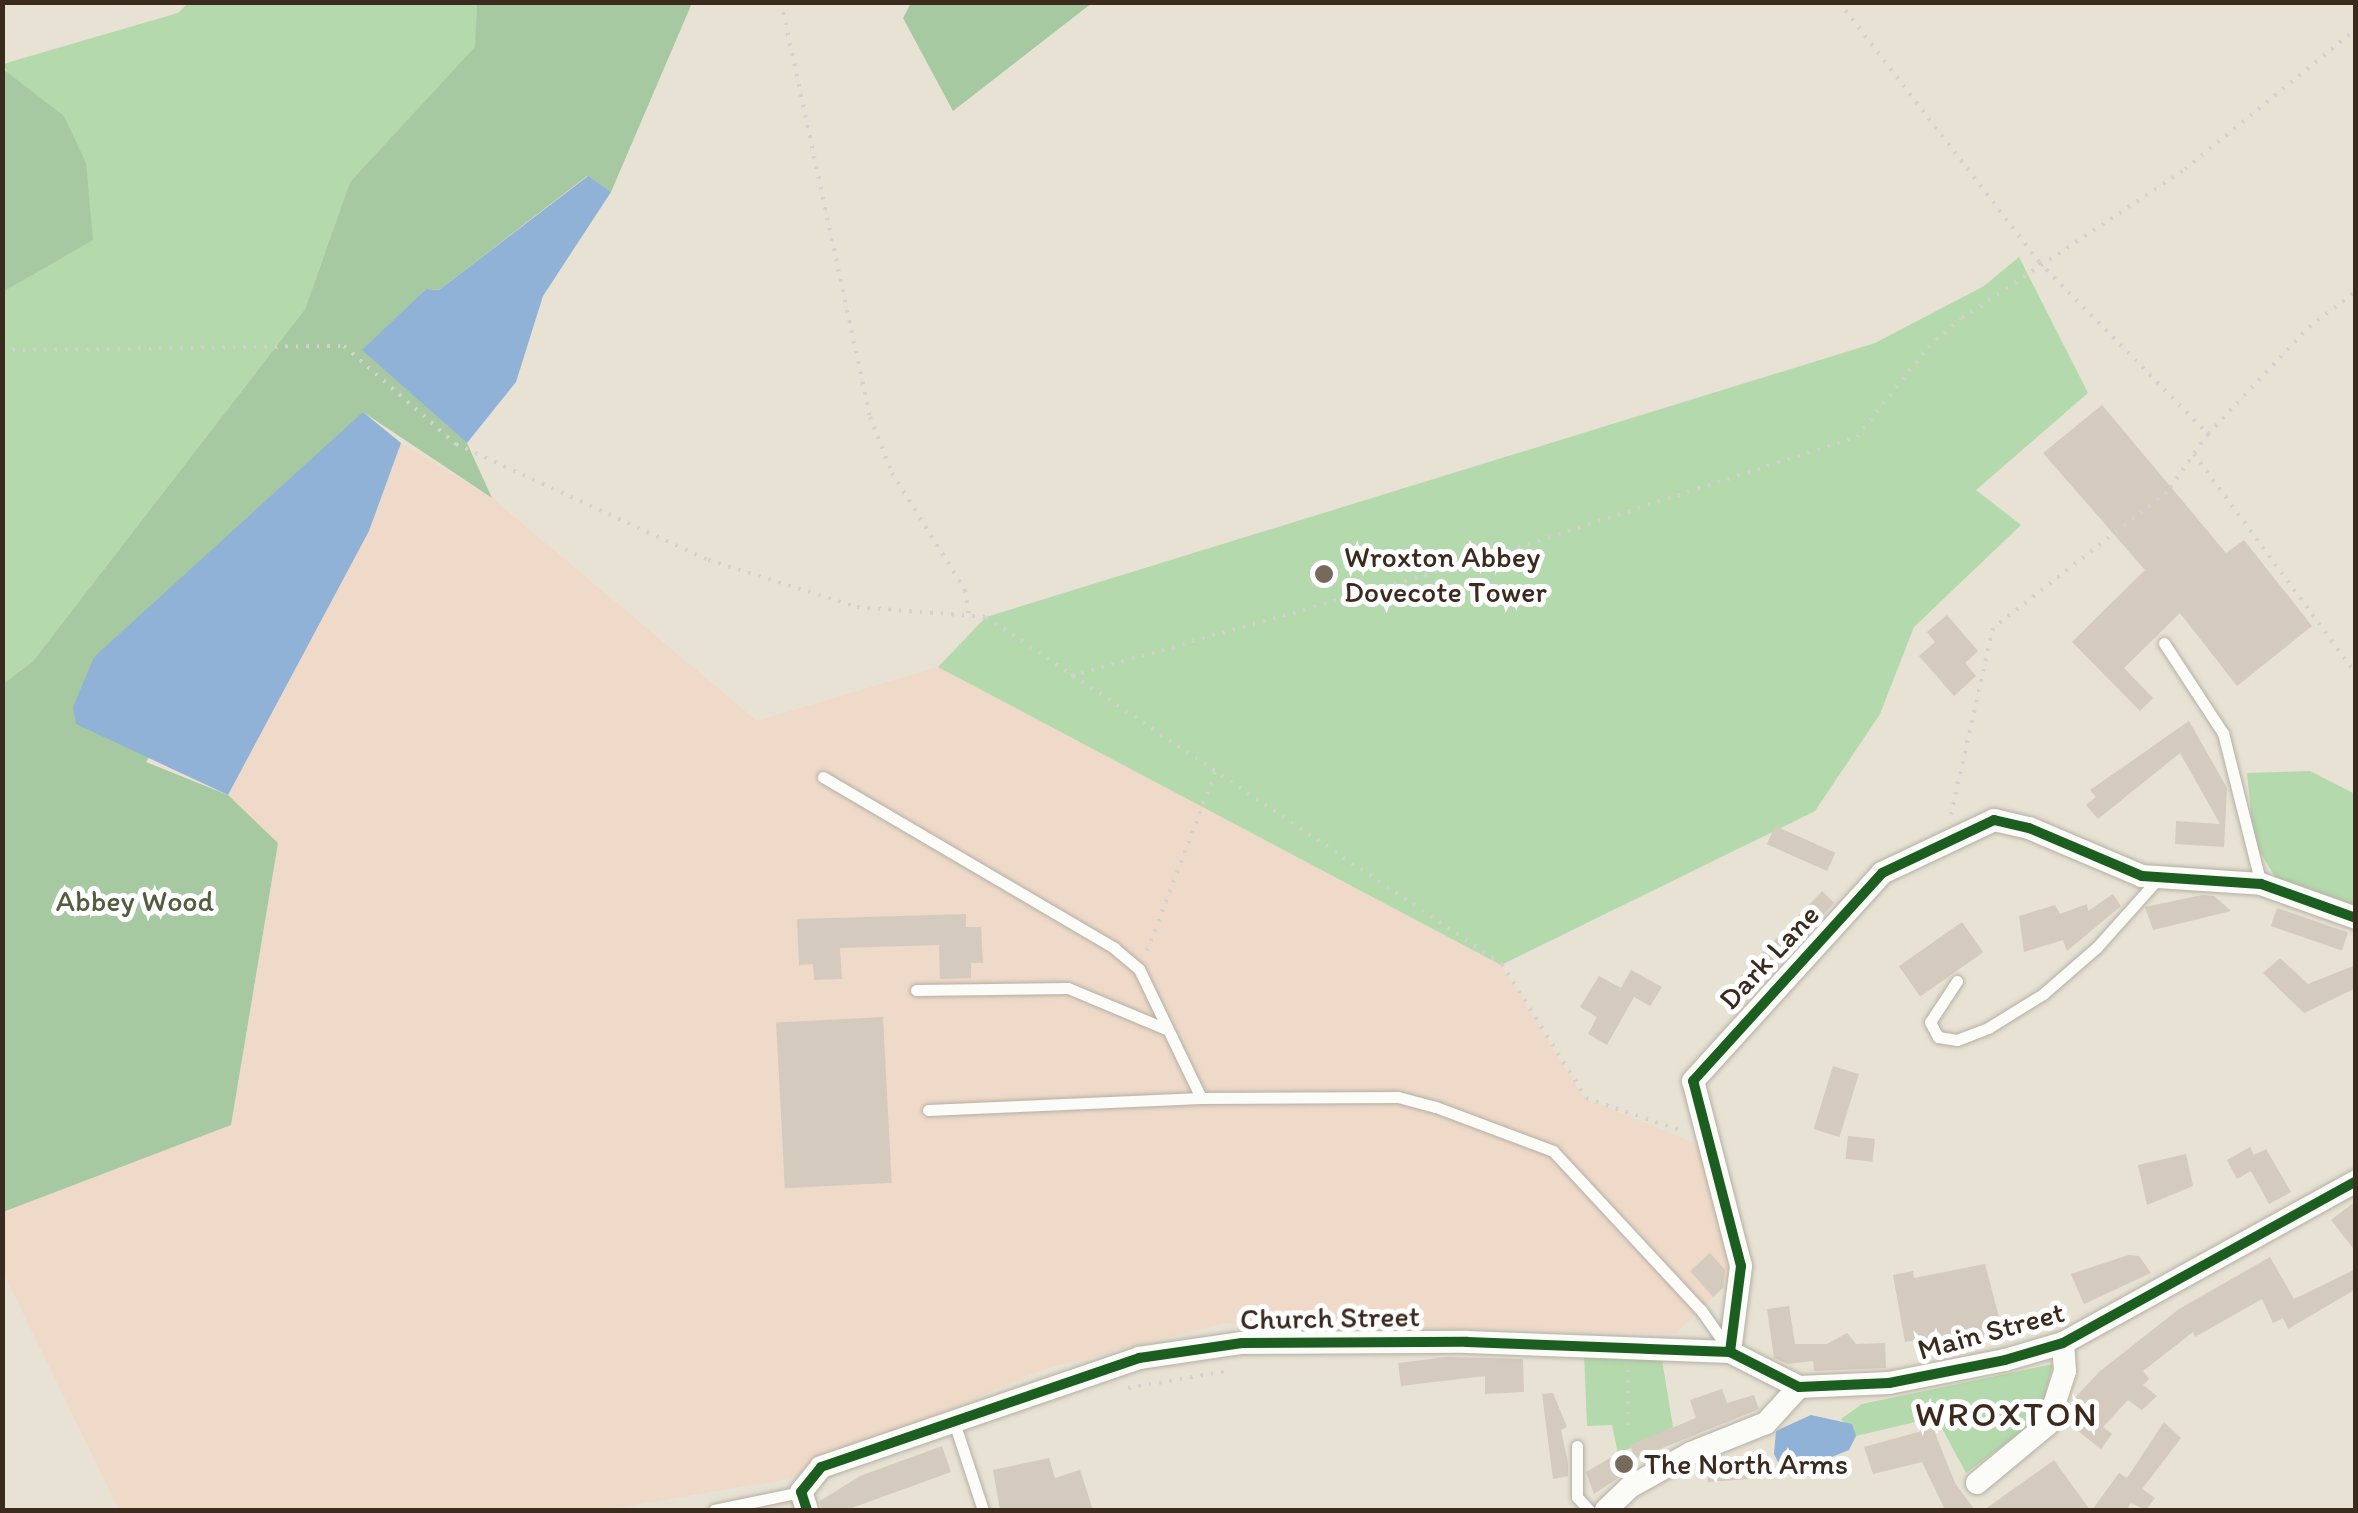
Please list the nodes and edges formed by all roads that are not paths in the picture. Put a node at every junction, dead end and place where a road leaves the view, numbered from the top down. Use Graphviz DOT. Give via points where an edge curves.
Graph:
graph roads {
  1 [pos="2164,643"];
  2 [pos="823,777"];
  3 [pos="2149,878"];
  4 [pos="2261,884"];
  5 [pos="2356,918"];
  6 [pos="1957,981"];
  7 [pos="916,990"];
  8 [pos="1166,1028"];
  9 [pos="1201,1098"];
  10 [pos="928,1110"];
  11 [pos="2356,1182"];
  12 [pos="2063,1343"];
  13 [pos="1730,1352"];
  14 [pos="1800,1388"];
  15 [pos="954,1422"];
  16 [pos="1577,1446"];
  17 [pos="1978,1482"];
  18 [pos="804,1501"];
  19 [pos="714,1510"];
  20 [pos="983,1510"];
  21 [pos="1589,1510"];
  22 [pos="1606,1510"];
  1 -- 4 [label="lane" via="2223,732"];
  2 -- 8 [label="lane" via="1114,948 1139,970"];
  3 -- 4 [label="street"];
  3 -- 6 [label="lane" via="2097,947 2042,994 1988,1028 1957,1040 1938,1037 1930,1022"];
  3 -- 13 [label="street, Dark Lane" via="1994,820 1946,838 1882,873 1704,1064 1692,1094 1744,1283"];
  4 -- 5 [label="street"];
  7 -- 8 [label="lane" via="1068,988"];
  8 -- 9 [label="lane"];
  9 -- 10 [label="lane"];
  9 -- 13 [label="lane" via="1398,1098 1534,1140 1579,1175 1701,1310"];
  11 -- 12 [label="street, Main Street"];
  12 -- 14 [label="street, Main Street" via="1889,1383"];
  12 -- 17 [label="street" via="2065,1371 2048,1424"];
  13 -- 14 [label="street"];
  13 -- 15 [label="street, Church Street" via="1242,1343 1140,1358"];
  14 -- 22 [label="street" via="1766,1424 1691,1453 1630,1487"];
  15 -- 18 [label="street, Church Street" via="822,1467"];
  15 -- 20 [label="lane"];
  16 -- 21 [label="lane" via="1577,1496"];
  18 -- 19 [label="lane"];
}
